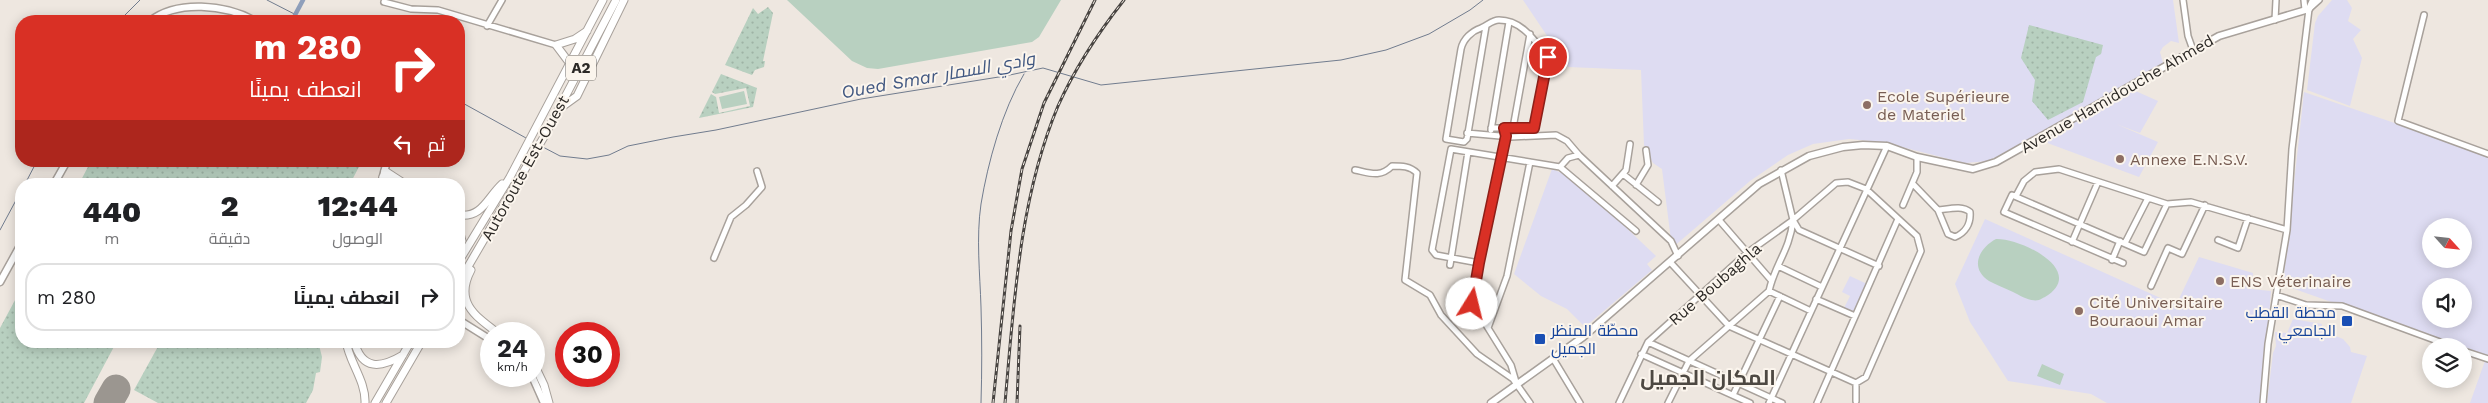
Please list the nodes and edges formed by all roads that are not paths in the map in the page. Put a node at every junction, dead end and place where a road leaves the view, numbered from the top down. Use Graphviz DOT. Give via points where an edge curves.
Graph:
graph roads {
  1 [pos="502,0"];
  2 [pos="603,0"];
  3 [pos="616,0"];
  4 [pos="624,0"];
  5 [pos="2183,0"];
  6 [pos="2276,0"];
  7 [pos="2304,0"];
  8 [pos="2313,0"];
  9 [pos="2319,0"];
  10 [pos="384,2"];
  11 [pos="2307,10"];
  12 [pos="155,15"];
  13 [pos="244,15"];
  14 [pos="453,15"];
  15 [pos="2424,15"];
  16 [pos="465,19"];
  17 [pos="2275,20"];
  18 [pos="1509,22"];
  19 [pos="487,26"];
  20 [pos="1486,26"];
  21 [pos="588,31"];
  22 [pos="1530,34"];
  23 [pos="556,45"];
  24 [pos="2192,50"];
  25 [pos="570,65"];
  26 [pos="558,110"];
  27 [pos="1491,128"];
  28 [pos="1504,128"];
  29 [pos="1513,128"];
  30 [pos="1467,133"];
  31 [pos="1490,135"];
  32 [pos="1506,136"];
  33 [pos="1630,144"];
  34 [pos="1887,146"];
  35 [pos="2488,147"];
  36 [pos="1646,150"];
  37 [pos="1468,152"];
  38 [pos="2487,154"];
  39 [pos="1579,156"];
  40 [pos="1500,157"];
  41 [pos="1916,157"];
  42 [pos="1530,162"];
  43 [pos="64,167"];
  44 [pos="1560,167"];
  45 [pos="1355,170"];
  46 [pos="1781,170"];
  47 [pos="757,171"];
  48 [pos="1622,174"];
  49 [pos="510,177"];
  50 [pos="57,178"];
  51 [pos="2098,182"];
  52 [pos="1913,184"];
  53 [pos="1636,185"];
  54 [pos="1612,186"];
  55 [pos="1866,189"];
  56 [pos="2016,196"];
  57 [pos="2148,198"];
  58 [pos="1658,202"];
  59 [pos="2167,204"];
  60 [pos="1903,205"];
  61 [pos="2205,205"];
  62 [pos="1938,210"];
  63 [pos="465,215"];
  64 [pos="2248,218"];
  65 [pos="1898,219"];
  66 [pos="1719,220"];
  67 [pos="1793,220"];
  68 [pos="2079,224"];
  69 [pos="491,230"];
  70 [pos="2287,230"];
  71 [pos="1636,231"];
  72 [pos="2218,240"];
  73 [pos="2072,242"];
  74 [pos="2122,242"];
  75 [pos="1839,248"];
  76 [pos="465,251"];
  77 [pos="1747,253"];
  78 [pos="15,255"];
  79 [pos="1678,256"];
  80 [pos="1450,257"];
  81 [pos="714,258"];
  82 [pos="2112,260"];
  83 [pos="1670,262"];
  84 [pos="1479,263"];
  85 [pos="2123,263"];
  86 [pos="1450,265"];
  87 [pos="1778,266"];
  88 [pos="1879,266"];
  89 [pos="465,272"];
  90 [pos="1772,280"];
  91 [pos="0,282"];
  92 [pos="465,286"];
  93 [pos="2151,286"];
  94 [pos="1822,287"];
  95 [pos="1769,291"];
  96 [pos="465,292"];
  97 [pos="2276,295"];
  98 [pos="1701,296"];
  99 [pos="1780,296"];
  100 [pos="1816,299"];
  101 [pos="1811,311"];
  102 [pos="1855,316"];
  103 [pos="484,322"];
  104 [pos="465,324"];
  105 [pos="1729,326"];
  106 [pos="1488,328"];
  107 [pos="480,333"];
  108 [pos="2429,338"];
  109 [pos="1759,340"];
  110 [pos="1648,342"];
  111 [pos="347,348"];
  112 [pos="355,348"];
  113 [pos="407,348"];
  114 [pos="418,348"];
  115 [pos="2472,353"];
  116 [pos="1641,354"];
  117 [pos="1791,354"];
  118 [pos="403,355"];
  119 [pos="2488,359"];
  120 [pos="1554,360"];
  121 [pos="1689,361"];
  122 [pos="1683,372"];
  123 [pos="1831,372"];
  124 [pos="1739,383"];
  125 [pos="1517,384"];
  126 [pos="1856,384"];
  127 [pos="538,387"];
  128 [pos="545,387"];
  129 [pos="1733,395"];
  130 [pos="1770,401"];
  131 [pos="1856,401"];
  132 [pos="365,403"];
  133 [pos="375,403"];
  134 [pos="386,403"];
  135 [pos="542,403"];
  136 [pos="549,403"];
  137 [pos="1491,403"];
  138 [pos="1530,403"];
  139 [pos="1580,403"];
  140 [pos="1619,403"];
  141 [pos="1668,403"];
  142 [pos="1749,403"];
  143 [pos="1782,403"];
  144 [pos="1817,403"];
  145 [pos="2264,403"];
  1 -- 19 [label="street"];
  2 -- 21 [label="highway, Autoroute Est-Ouest / A2"];
  3 -- 26 [label="highway, Autoroute Est-Ouest / A2"];
  4 -- 26 [label="highway" via="577,96"];
  5 -- 24 [label="street"];
  6 -- 17 [label="street"];
  7 -- 11 [label="street"];
  8 -- 11 [label="main road"];
  9 -- 11 [label="street"];
  10 -- 14 [label="street"];
  11 -- 17 [label="main road, Avenue Hamidouche Ahmed"];
  11 -- 70 [label="street"];
  12 -- 13 [label="main road" via="179,4 206,2"];
  15 -- 38 [label="street" via="2398,119 2400,124"];
  16 -- 19 [label="street"];
  17 -- 24 [label="main road, Avenue Hamidouche Ahmed" via="2219,36"];
  18 -- 20 [label="street" via="1499,20"];
  18 -- 22 [label="street"];
  18 -- 27 [label="street"];
  19 -- 23 [label="street"];
  20 -- 30 [label="street"];
  20 -- 30 [label="street" via="1472,33 1462,44 1446,139 1464,142"];
  21 -- 23 [label="highway" via="576,39"];
  21 -- 25 [label="highway, Autoroute Est-Ouest / A2"];
  22 -- 29 [label="street"];
  22 -- 29 [label="street" via="1548,57 1534,128"];
  23 -- 25 [label="highway"];
  24 -- 41 [label="main road, Avenue Hamidouche Ahmed" via="1996,162 1973,169"];
  25 -- 49 [label="highway, Autoroute Est-Ouest / A2"];
  26 -- 69 [label="highway, Autoroute Est-Ouest / A2"];
  27 -- 28 [label="street"];
  27 -- 31 [label="street"];
  28 -- 29 [label="street"];
  28 -- 32 [label="street"];
  30 -- 31 [label="street"];
  31 -- 32 [label="street"];
  32 -- 39 [label="street" via="1556,135 1568,141"];
  32 -- 40 [label="street"];
  33 -- 48 [label="street" via="1628,164"];
  34 -- 41 [label="main road, Avenue Hamidouche Ahmed"];
  34 -- 46 [label="main road, Avenue Hamidouche Ahmed" via="1842,147 1809,156"];
  34 -- 55 [label="street"];
  35 -- 38 [label="street"];
  36 -- 53 [label="street" via="1648,165"];
  37 -- 40 [label="street"];
  37 -- 80 [label="street"];
  37 -- 80 [label="street" via="1454,148 1450,151 1432,250"];
  39 -- 44 [label="street" via="1568,158"];
  39 -- 54 [label="street"];
  40 -- 42 [label="street"];
  40 -- 84 [label="street"];
  41 -- 52 [label="street" via="1917,172"];
  42 -- 44 [label="street"];
  42 -- 106 [label="street" via="1507,276"];
  43 -- 50 [label="main road"];
  44 -- 71 [label="street"];
  45 -- 125 [label="street" via="1378,175 1392,166 1400,166 1417,173 1405,280 1426,291 1441,315 1477,354"];
  46 -- 66 [label="main road, Avenue Hamidouche Ahmed" via="1759,184"];
  46 -- 67 [label="street"];
  47 -- 81 [label="street" via="762,187 731,217"];
  48 -- 53 [label="street"];
  48 -- 54 [label="street"];
  49 -- 63 [label="highway" via="480,211"];
  49 -- 76 [label="highway, Autoroute Est-Ouest / A2"];
  51 -- 56 [label="street" via="2059,169 2046,169 2035,172 2024,181"];
  51 -- 57 [label="street"];
  51 -- 68 [label="street"];
  52 -- 60 [label="street"];
  52 -- 62 [label="street"];
  53 -- 58 [label="street"];
  54 -- 79 [label="street" via="1671,241"];
  55 -- 65 [label="street"];
  55 -- 67 [label="street, Rue Boubaghla" via="1848,182 1836,183"];
  55 -- 75 [label="street"];
  56 -- 68 [label="street"];
  56 -- 73 [label="street" via="2012,195 2004,212"];
  57 -- 59 [label="street"];
  57 -- 74 [label="street"];
  59 -- 61 [label="street" via="2191,202"];
  59 -- 74 [label="street" via="2144,252"];
  61 -- 64 [label="street"];
  61 -- 93 [label="street" via="2182,254 2168,248"];
  62 -- 62 [label="street" via="1948,234 1955,237 1962,234 1969,224 1970,212 1966,209"];
  64 -- 70 [label="street"];
  64 -- 72 [label="street" via="2238,248"];
  65 -- 88 [label="street"];
  65 -- 126 [label="street" via="1919,239 1921,251 1866,377"];
  66 -- 77 [label="street"];
  66 -- 79 [label="main road, Avenue Hamidouche Ahmed"];
  67 -- 75 [label="street" via="1799,230"];
  67 -- 77 [label="street, Rue Boubaghla"];
  67 -- 87 [label="street" via="1792,239"];
  68 -- 73 [label="street"];
  68 -- 74 [label="street"];
  69 -- 89 [label="highway, Autoroute Est-Ouest / A2"];
  69 -- 92 [label="highway"];
  70 -- 97 [label="street"];
  73 -- 82 [label="street"];
  74 -- 82 [label="street"];
  75 -- 88 [label="street"];
  75 -- 94 [label="street"];
  77 -- 90 [label="street"];
  77 -- 98 [label="street, Rue Boubaghla"];
  78 -- 91 [label="main road"];
  79 -- 83 [label="main road, Avenue Hamidouche Ahmed"];
  80 -- 84 [label="street"];
  80 -- 86 [label="street"];
  82 -- 85 [label="street"];
  83 -- 98 [label="street"];
  83 -- 120 [label="main road, Avenue Hamidouche Ahmed"];
  84 -- 106 [label="street" via="1472,304"];
  87 -- 90 [label="street"];
  87 -- 94 [label="street"];
  88 -- 102 [label="street"];
  90 -- 95 [label="street"];
  94 -- 100 [label="street"];
  95 -- 99 [label="street"];
  95 -- 105 [label="street"];
  96 -- 103 [label="highway" via="470,310"];
  97 -- 108 [label="street" via="2306,305 2342,306"];
  97 -- 145 [label="street" via="2268,344"];
  98 -- 105 [label="street"];
  98 -- 110 [label="street, Rue Boubaghla"];
  99 -- 101 [label="street"];
  99 -- 109 [label="street"];
  100 -- 101 [label="street"];
  100 -- 102 [label="street"];
  101 -- 117 [label="street"];
  102 -- 123 [label="street"];
  104 -- 107 [label="main road"];
  105 -- 109 [label="street"];
  105 -- 121 [label="street"];
  106 -- 125 [label="street" via="1513,370"];
  109 -- 117 [label="street"];
  109 -- 124 [label="street"];
  110 -- 116 [label="street, Rue Boubaghla"];
  110 -- 121 [label="street"];
  111 -- 132 [label="highway" via="361,382"];
  112 -- 118 [label="highway" via="366,361 376,365 385,365"];
  113 -- 118 [label="highway"];
  114 -- 134 [label="highway"];
  115 -- 119 [label="street"];
  116 -- 122 [label="street"];
  116 -- 140 [label="street, Rue Boubaghla"];
  117 -- 123 [label="street"];
  117 -- 130 [label="street"];
  118 -- 133 [label="highway"];
  120 -- 125 [label="main road, Avenue Hamidouche Ahmed"];
  120 -- 139 [label="street"];
  121 -- 122 [label="street"];
  121 -- 124 [label="street"];
  122 -- 129 [label="street"];
  122 -- 141 [label="street"];
  123 -- 126 [label="street"];
  123 -- 144 [label="street"];
  124 -- 129 [label="street"];
  124 -- 130 [label="street"];
  125 -- 137 [label="main road, Avenue Hamidouche Ahmed"];
  125 -- 138 [label="street"];
  126 -- 131 [label="street"];
  127 -- 135 [label="main road"];
  128 -- 136 [label="highway"];
  129 -- 142 [label="street"];
  130 -- 143 [label="street"];
}
